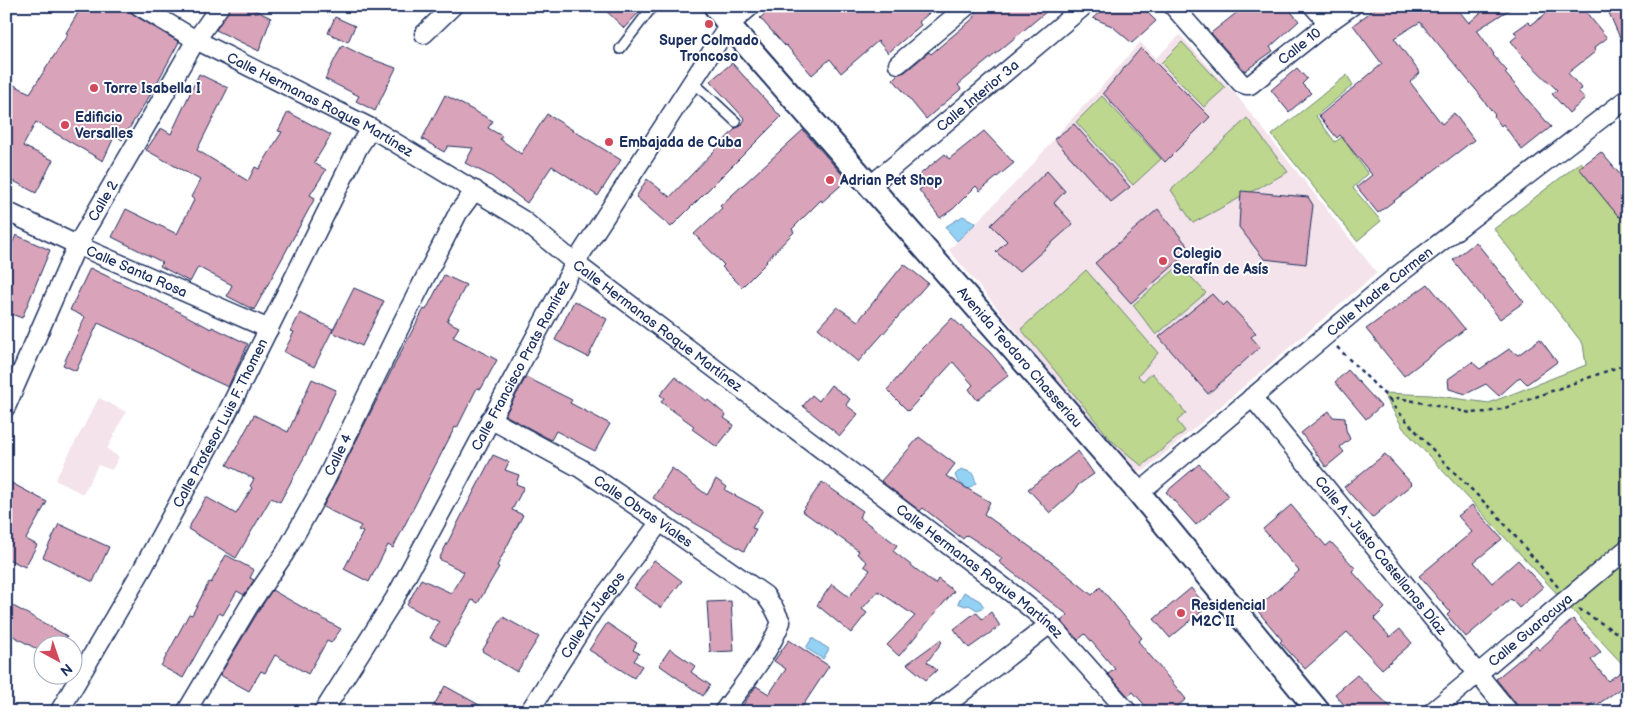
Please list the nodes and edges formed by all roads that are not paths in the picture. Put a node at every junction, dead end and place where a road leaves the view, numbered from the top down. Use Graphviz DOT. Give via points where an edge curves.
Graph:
graph roads {
  1 [pos="139,6"];
  2 [pos="220,6"];
  3 [pos="454,6"];
  4 [pos="653,6"];
  5 [pos="715,6"];
  6 [pos="751,6"];
  7 [pos="967,6"];
  8 [pos="1084,6"];
  9 [pos="1173,6"];
  10 [pos="1313,6"];
  11 [pos="1352,6"];
  12 [pos="1328,23"];
  13 [pos="729,25"];
  14 [pos="424,34"];
  15 [pos="196,40"];
  16 [pos="620,50"];
  17 [pos="898,64"];
  18 [pos="692,81"];
  19 [pos="1628,98"];
  20 [pos="736,122"];
  21 [pos="371,128"];
  22 [pos="871,185"];
  23 [pos="475,190"];
  24 [pos="6,211"];
  25 [pos="78,245"];
  26 [pos="575,264"];
  27 [pos="269,329"];
  28 [pos="1252,397"];
  29 [pos="6,407"];
  30 [pos="490,419"];
  31 [pos="1138,493"];
  32 [pos="660,522"];
  33 [pos="1628,548"];
  34 [pos="1050,624"];
  35 [pos="1478,673"];
  36 [pos="59,712"];
  37 [pos="186,712"];
  38 [pos="323,712"];
  39 [pos="528,712"];
  40 [pos="723,712"];
  41 [pos="938,712"];
  42 [pos="1128,712"];
  43 [pos="1319,712"];
  44 [pos="1432,712"];
  45 [pos="1509,712"];
  1 -- 15 [label="street, Calle Hermanas Roque Martínez"];
  2 -- 15 [label="street, Calle 2"];
  3 -- 14 [label="street"];
  4 -- 16 [label="lane"];
  5 -- 13 [label="street, Avenida Teodoro Chasseriau"];
  6 -- 13 [label="street, Calle Francisco Prats Ramírez"];
  7 -- 17 [label="street"];
  8 -- 22 [label="street, Calle Interior 3a"];
  9 -- 12 [label="street, Calle 10" via="1246,85"];
  10 -- 12 [label="street"];
  11 -- 12 [label="street, Calle 10"];
  13 -- 18 [label="street, Calle Francisco Prats Ramírez"];
  13 -- 22 [label="street, Avenida Teodoro Chasseriau"];
  15 -- 21 [label="street, Calle Hermanas Roque Martínez"];
  15 -- 25 [label="street, Calle 2"];
  18 -- 20 [label="lane"];
  18 -- 26 [label="street, Calle Francisco Prats Ramírez"];
  19 -- 28 [label="street, Calle Madre Carmen" via="1394,278"];
  21 -- 23 [label="street, Calle Hermanas Roque Martínez"];
  21 -- 27 [label="street, Calle Profesor Luis F. Thomen" via="358,148"];
  22 -- 31 [label="street, Avenida Teodoro Chasseriau"];
  23 -- 26 [label="street, Calle Hermanas Roque Martínez" via="523,220"];
  23 -- 37 [label="street, Calle 4" via="458,213 324,483 285,553"];
  24 -- 25 [label="street, Calle Santa Rosa"];
  25 -- 27 [label="street, Calle Santa Rosa"];
  25 -- 29 [label="street, Calle 2"];
  26 -- 30 [label="street, Calle Francisco Prats Ramírez"];
  26 -- 34 [label="street, Calle Hermanas Roque Martínez"];
  27 -- 36 [label="street, Calle Profesor Luis F. Thomen" via="156,546"];
  28 -- 31 [label="street, Calle Madre Carmen"];
  28 -- 35 [label="street, Calle A - Justo Castellanos Díaz"];
  30 -- 32 [label="street, Calle Obras Viales" via="580,468"];
  30 -- 38 [label="street, Calle Francisco Prats Ramírez" via="395,598"];
  31 -- 43 [label="street, Avenida Teodoro Chasseriau"];
  32 -- 39 [label="street, Calle XII Juegos" via="593,611"];
  32 -- 40 [label="street, Calle Obras Viales" via="765,595 780,622 764,656"];
  33 -- 35 [label="street, Calle Guarocuya"];
  34 -- 41 [label="street"];
  34 -- 42 [label="street, Calle Hermanas Roque Martínez"];
  35 -- 44 [label="street, Calle Guarocuya"];
  35 -- 45 [label="street, Calle A - Justo Castellanos Díaz"];
}
